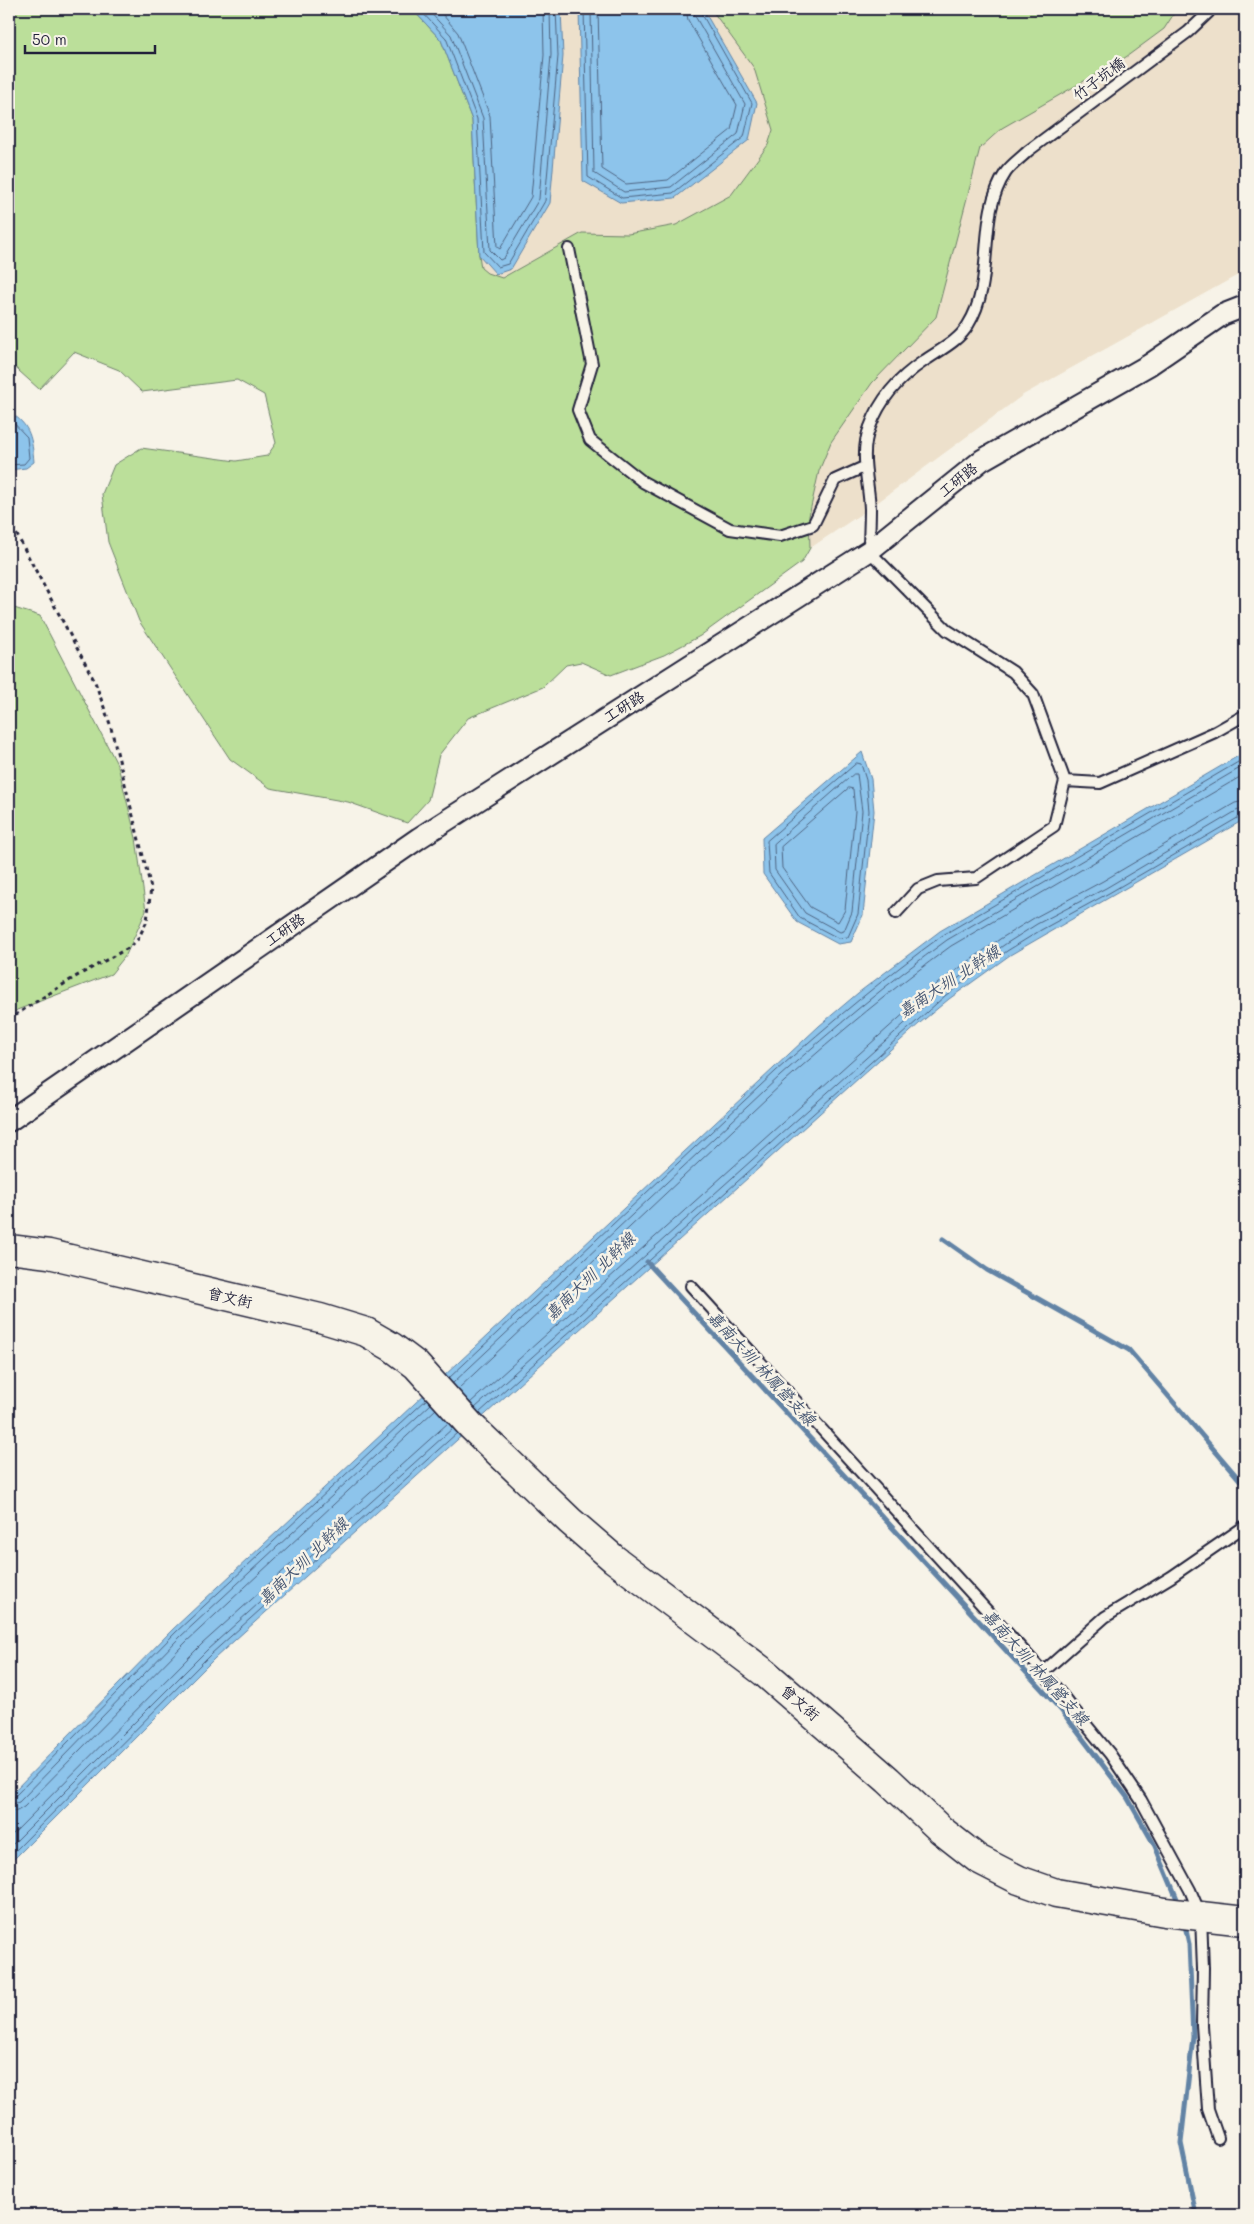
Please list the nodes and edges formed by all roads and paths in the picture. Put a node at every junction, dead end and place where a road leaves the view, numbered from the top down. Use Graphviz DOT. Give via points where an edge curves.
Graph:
graph roads {
  1 [pos="1210,9"];
  2 [pos="569,249"];
  3 [pos="1245,306"];
  4 [pos="864,467"];
  5 [pos="9,520"];
  6 [pos="869,551"];
  7 [pos="1245,715"];
  8 [pos="1065,781"];
  9 [pos="896,913"];
  10 [pos="9,1019"];
  11 [pos="9,1120"];
  12 [pos="9,1249"];
  13 [pos="691,1286"];
  14 [pos="1245,1526"];
  15 [pos="1043,1672"];
  16 [pos="1196,1916"];
  17 [pos="1245,1921"];
  18 [pos="1218,2138"];
  1 -- 4 [label="lane, 竹子坑橋" via="1188,32 1028,151 1006,172 991,208 984,283 968,326 953,342 894,386 879,406 869,429"];
  2 -- 4 [label="lane" via="592,364 578,410 590,440 643,482 730,529 780,536 813,525 835,480"];
  3 -- 6 [label="street, 工研路" via="1222,315 1149,365 982,460"];
  4 -- 6 [label="lane, 竹子坑橋" via="870,508"];
  5 -- 10 [label="path" via="95,682 110,724 151,888 147,920 130,948 75,977"];
  6 -- 8 [label="lane" via="947,630 1013,672 1033,694"];
  6 -- 11 [label="street, 工研路" via="419,838"];
  7 -- 8 [label="lane" via="1215,732 1100,782"];
  8 -- 9 [label="lane" via="1054,826 976,878 938,881 918,889"];
  12 -- 16 [label="main road, 曾文街" via="48,1254 320,1318 366,1332 416,1365 471,1426 614,1559 765,1673 978,1859 1019,1880 1056,1893"];
  13 -- 15 [label="lane"];
  14 -- 15 [label="lane" via="1105,1617"];
  15 -- 16 [label="lane" via="1110,1754 1141,1800 1190,1890"];
  16 -- 17 [label="main road"];
  16 -- 18 [label="lane" via="1203,1969 1202,2025 1208,2109"];
}
